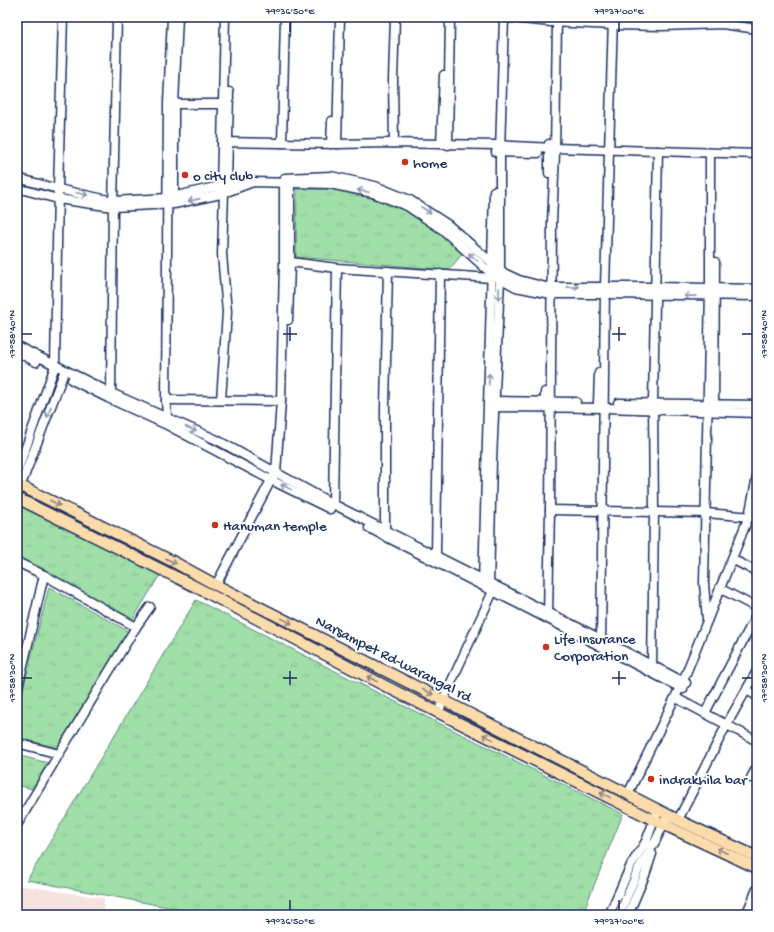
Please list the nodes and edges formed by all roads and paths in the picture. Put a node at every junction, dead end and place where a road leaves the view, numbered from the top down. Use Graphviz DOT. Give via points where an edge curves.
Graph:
graph roads {
  1 [pos="63,17"];
  2 [pos="67,17"];
  3 [pos="117,17"];
  4 [pos="120,17"];
  5 [pos="172,17"];
  6 [pos="178,17"];
  7 [pos="225,17"];
  8 [pos="230,17"];
  9 [pos="280,17"];
  10 [pos="285,17"];
  11 [pos="337,17"];
  12 [pos="340,17"];
  13 [pos="390,17"];
  14 [pos="395,17"];
  15 [pos="445,17"];
  16 [pos="450,17"];
  17 [pos="499,17"];
  18 [pos="504,17"];
  19 [pos="553,20"];
  20 [pos="610,20"];
  21 [pos="714,21"];
  22 [pos="757,29"];
  23 [pos="171,104"];
  24 [pos="223,104"];
  25 [pos="225,142"];
  26 [pos="280,143"];
  27 [pos="391,143"];
  28 [pos="334,144"];
  29 [pos="444,144"];
  30 [pos="498,149"];
  31 [pos="552,151"];
  32 [pos="607,152"];
  33 [pos="660,154"];
  34 [pos="757,154"];
  35 [pos="712,155"];
  36 [pos="757,158"];
  37 [pos="17,178"];
  38 [pos="287,183"];
  39 [pos="17,188"];
  40 [pos="223,189"];
  41 [pos="60,190"];
  42 [pos="61,199"];
  43 [pos="171,201"];
  44 [pos="116,204"];
  45 [pos="290,262"];
  46 [pos="493,263"];
  47 [pos="337,268"];
  48 [pos="388,271"];
  49 [pos="440,274"];
  50 [pos="496,275"];
  51 [pos="757,289"];
  52 [pos="603,290"];
  53 [pos="549,291"];
  54 [pos="658,291"];
  55 [pos="713,293"];
  56 [pos="757,296"];
  57 [pos="17,346"];
  58 [pos="17,352"];
  59 [pos="55,368"];
  60 [pos="63,375"];
  61 [pos="111,393"];
  62 [pos="166,400"];
  63 [pos="221,400"];
  64 [pos="281,401"];
  65 [pos="491,404"];
  66 [pos="548,404"];
  67 [pos="603,404"];
  68 [pos="757,405"];
  69 [pos="656,406"];
  70 [pos="710,408"];
  71 [pos="757,413"];
  72 [pos="167,417"];
  73 [pos="17,472"];
  74 [pos="276,476"];
  75 [pos="757,477"];
  76 [pos="18,488"];
  77 [pos="756,496"];
  78 [pos="17,498"];
  79 [pos="333,504"];
  80 [pos="550,510"];
  81 [pos="602,510"];
  82 [pos="654,512"];
  83 [pos="706,513"];
  84 [pos="751,516"];
  85 [pos="385,530"];
  86 [pos="436,556"];
  87 [pos="733,560"];
  88 [pos="17,562"];
  89 [pos="757,572"];
  90 [pos="44,575"];
  91 [pos="216,585"];
  92 [pos="489,586"];
  93 [pos="722,588"];
  94 [pos="150,606"];
  95 [pos="757,608"];
  96 [pos="757,614"];
  97 [pos="548,615"];
  98 [pos="707,620"];
  99 [pos="136,627"];
  100 [pos="601,642"];
  101 [pos="652,669"];
  102 [pos="757,671"];
  103 [pos="683,685"];
  104 [pos="747,690"];
  105 [pos="17,691"];
  106 [pos="757,696"];
  107 [pos="677,697"];
  108 [pos="443,700"];
  109 [pos="439,712"];
  110 [pos="705,713"];
  111 [pos="727,724"];
  112 [pos="757,741"];
  113 [pos="17,743"];
  114 [pos="59,754"];
  115 [pos="757,767"];
  116 [pos="751,778"];
  117 [pos="630,795"];
  118 [pos="661,817"];
  119 [pos="678,820"];
  120 [pos="17,825"];
  121 [pos="647,840"];
  122 [pos="656,842"];
  123 [pos="757,857"];
  124 [pos="639,868"];
  125 [pos="757,868"];
  126 [pos="757,889"];
  127 [pos="609,915"];
  128 [pos="618,915"];
  129 [pos="628,915"];
  130 [pos="746,915"];
  1 -- 41 [label="street"];
  2 -- 41 [label="street"];
  3 -- 44 [label="street"];
  4 -- 44 [label="street"];
  5 -- 23 [label="street"];
  6 -- 23 [label="street"];
  7 -- 24 [label="street"];
  8 -- 25 [label="street"];
  9 -- 26 [label="street"];
  10 -- 26 [label="street"];
  11 -- 28 [label="street"];
  12 -- 28 [label="street"];
  13 -- 27 [label="street"];
  14 -- 27 [label="street"];
  15 -- 29 [label="street"];
  16 -- 29 [label="street"];
  17 -- 18 [label="street"];
  17 -- 30 [label="street"];
  18 -- 19 [label="street"];
  18 -- 30 [label="street"];
  19 -- 20 [label="street"];
  19 -- 31 [label="street"];
  20 -- 21 [label="street"];
  20 -- 32 [label="street"];
  21 -- 22 [label="street"];
  23 -- 24 [label="street"];
  23 -- 43 [label="street"];
  24 -- 25 [label="street"];
  25 -- 26 [label="street"];
  25 -- 40 [label="street"];
  26 -- 28 [label="street"];
  27 -- 28 [label="street"];
  27 -- 29 [label="street"];
  29 -- 30 [label="street"];
  30 -- 31 [label="street"];
  30 -- 46 [label="street"];
  30 -- 50 [label="street"];
  31 -- 32 [label="street"];
  31 -- 53 [label="street"];
  32 -- 33 [label="street"];
  32 -- 52 [label="street"];
  33 -- 35 [label="street"];
  33 -- 54 [label="street"];
  34 -- 35 [label="street"];
  35 -- 36 [label="street"];
  35 -- 55 [label="street"];
  37 -- 41 [label="street"];
  38 -- 40 [label="street" via="253,182"];
  38 -- 45 [label="street"];
  50 -- 38 [label="street, one-way" via="442,230 407,206 373,193 330,184"];
  38 -- 64 [label="street"];
  39 -- 42 [label="street"];
  40 -- 43 [label="street"];
  40 -- 46 [label="street, one-way" via="250,178 331,176 375,186 410,200 435,216"];
  40 -- 63 [label="street" via="222,254 227,312"];
  41 -- 42 [label="street"];
  41 -- 44 [label="street, one-way"];
  42 -- 44 [label="street"];
  42 -- 59 [label="street"];
  43 -- 44 [label="street"];
  43 -- 62 [label="street"];
  44 -- 61 [label="street"];
  45 -- 47 [label="street"];
  45 -- 74 [label="street" via="286,402"];
  46 -- 50 [label="street"];
  47 -- 48 [label="street"];
  47 -- 79 [label="street"];
  48 -- 49 [label="street"];
  48 -- 85 [label="street"];
  49 -- 50 [label="street"];
  49 -- 86 [label="street"];
  50 -- 53 [label="street" via="504,273"];
  50 -- 65 [label="street"];
  51 -- 55 [label="street"];
  52 -- 53 [label="street"];
  52 -- 54 [label="street"];
  52 -- 67 [label="street"];
  53 -- 66 [label="street"];
  54 -- 55 [label="street"];
  54 -- 69 [label="street"];
  55 -- 56 [label="street"];
  55 -- 70 [label="street"];
  57 -- 59 [label="street"];
  58 -- 59 [label="street"];
  59 -- 60 [label="street"];
  59 -- 61 [label="street"];
  59 -- 73 [label="street"];
  60 -- 74 [label="street"];
  60 -- 76 [label="street, one-way"];
  61 -- 72 [label="street"];
  62 -- 63 [label="street"];
  62 -- 72 [label="street"];
  63 -- 64 [label="street"];
  64 -- 74 [label="street"];
  65 -- 66 [label="street"];
  65 -- 92 [label="street"];
  66 -- 67 [label="street"];
  66 -- 80 [label="street"];
  67 -- 69 [label="street"];
  67 -- 81 [label="street"];
  68 -- 70 [label="street"];
  69 -- 70 [label="street"];
  69 -- 82 [label="street"];
  70 -- 71 [label="street"];
  70 -- 83 [label="street"];
  72 -- 74 [label="street, one-way" via="217,440"];
  74 -- 79 [label="street"];
  74 -- 91 [label="street"];
  92 -- 74 [label="street, one-way"];
  75 -- 77 [label="street"];
  76 -- 91 [label="main road, Narsampet Rd-warangal rd, one-way" via="172,561"];
  77 -- 84 [label="street"];
  109 -- 78 [label="main road, Narsampet Rd-warangal rd, one-way"];
  79 -- 85 [label="street"];
  80 -- 81 [label="street"];
  80 -- 97 [label="street"];
  81 -- 82 [label="street"];
  81 -- 100 [label="street"];
  82 -- 83 [label="street"];
  82 -- 101 [label="street"];
  83 -- 84 [label="street"];
  83 -- 98 [label="street" via="704,584"];
  84 -- 87 [label="street"];
  85 -- 86 [label="street"];
  86 -- 92 [label="street"];
  87 -- 89 [label="street"];
  87 -- 93 [label="street"];
  88 -- 90 [label="street"];
  90 -- 99 [label="street"];
  90 -- 105 [label="street"];
  91 -- 108 [label="main road, Narsampet Rd-warangal rd, one-way"];
  92 -- 97 [label="street"];
  92 -- 108 [label="street"];
  93 -- 95 [label="street"];
  93 -- 98 [label="street"];
  93 -- 103 [label="street"];
  94 -- 99 [label="street"];
  96 -- 110 [label="street"];
  97 -- 100 [label="street"];
  98 -- 103 [label="street"];
  99 -- 114 [label="street"];
  100 -- 101 [label="street"];
  101 -- 103 [label="street"];
  102 -- 104 [label="street"];
  103 -- 107 [label="street"];
  104 -- 106 [label="street"];
  104 -- 111 [label="street"];
  107 -- 110 [label="street"];
  107 -- 117 [label="street"];
  108 -- 109 [label="street"];
  108 -- 117 [label="main road, Narsampet Rd-warangal rd"];
  118 -- 109 [label="main road, Narsampet Rd-warangal rd, one-way"];
  110 -- 111 [label="street"];
  111 -- 112 [label="street"];
  111 -- 119 [label="street"];
  113 -- 114 [label="street"];
  114 -- 120 [label="street"];
  115 -- 116 [label="street"];
  117 -- 118 [label="main road, Narsampet Rd-warangal rd"];
  118 -- 119 [label="main road, Narsampet Rd-warangal rd"];
  118 -- 121 [label="street"];
  118 -- 122 [label="street"];
  125 -- 118 [label="main road, Narsampet Rd-warangal rd, one-way"];
  119 -- 123 [label="main road, Narsampet Rd-warangal rd"];
  121 -- 124 [label="street"];
  121 -- 127 [label="street" via="631,865"];
  122 -- 124 [label="street"];
  122 -- 129 [label="street"];
  124 -- 128 [label="street"];
  126 -- 130 [label="street"];
}
